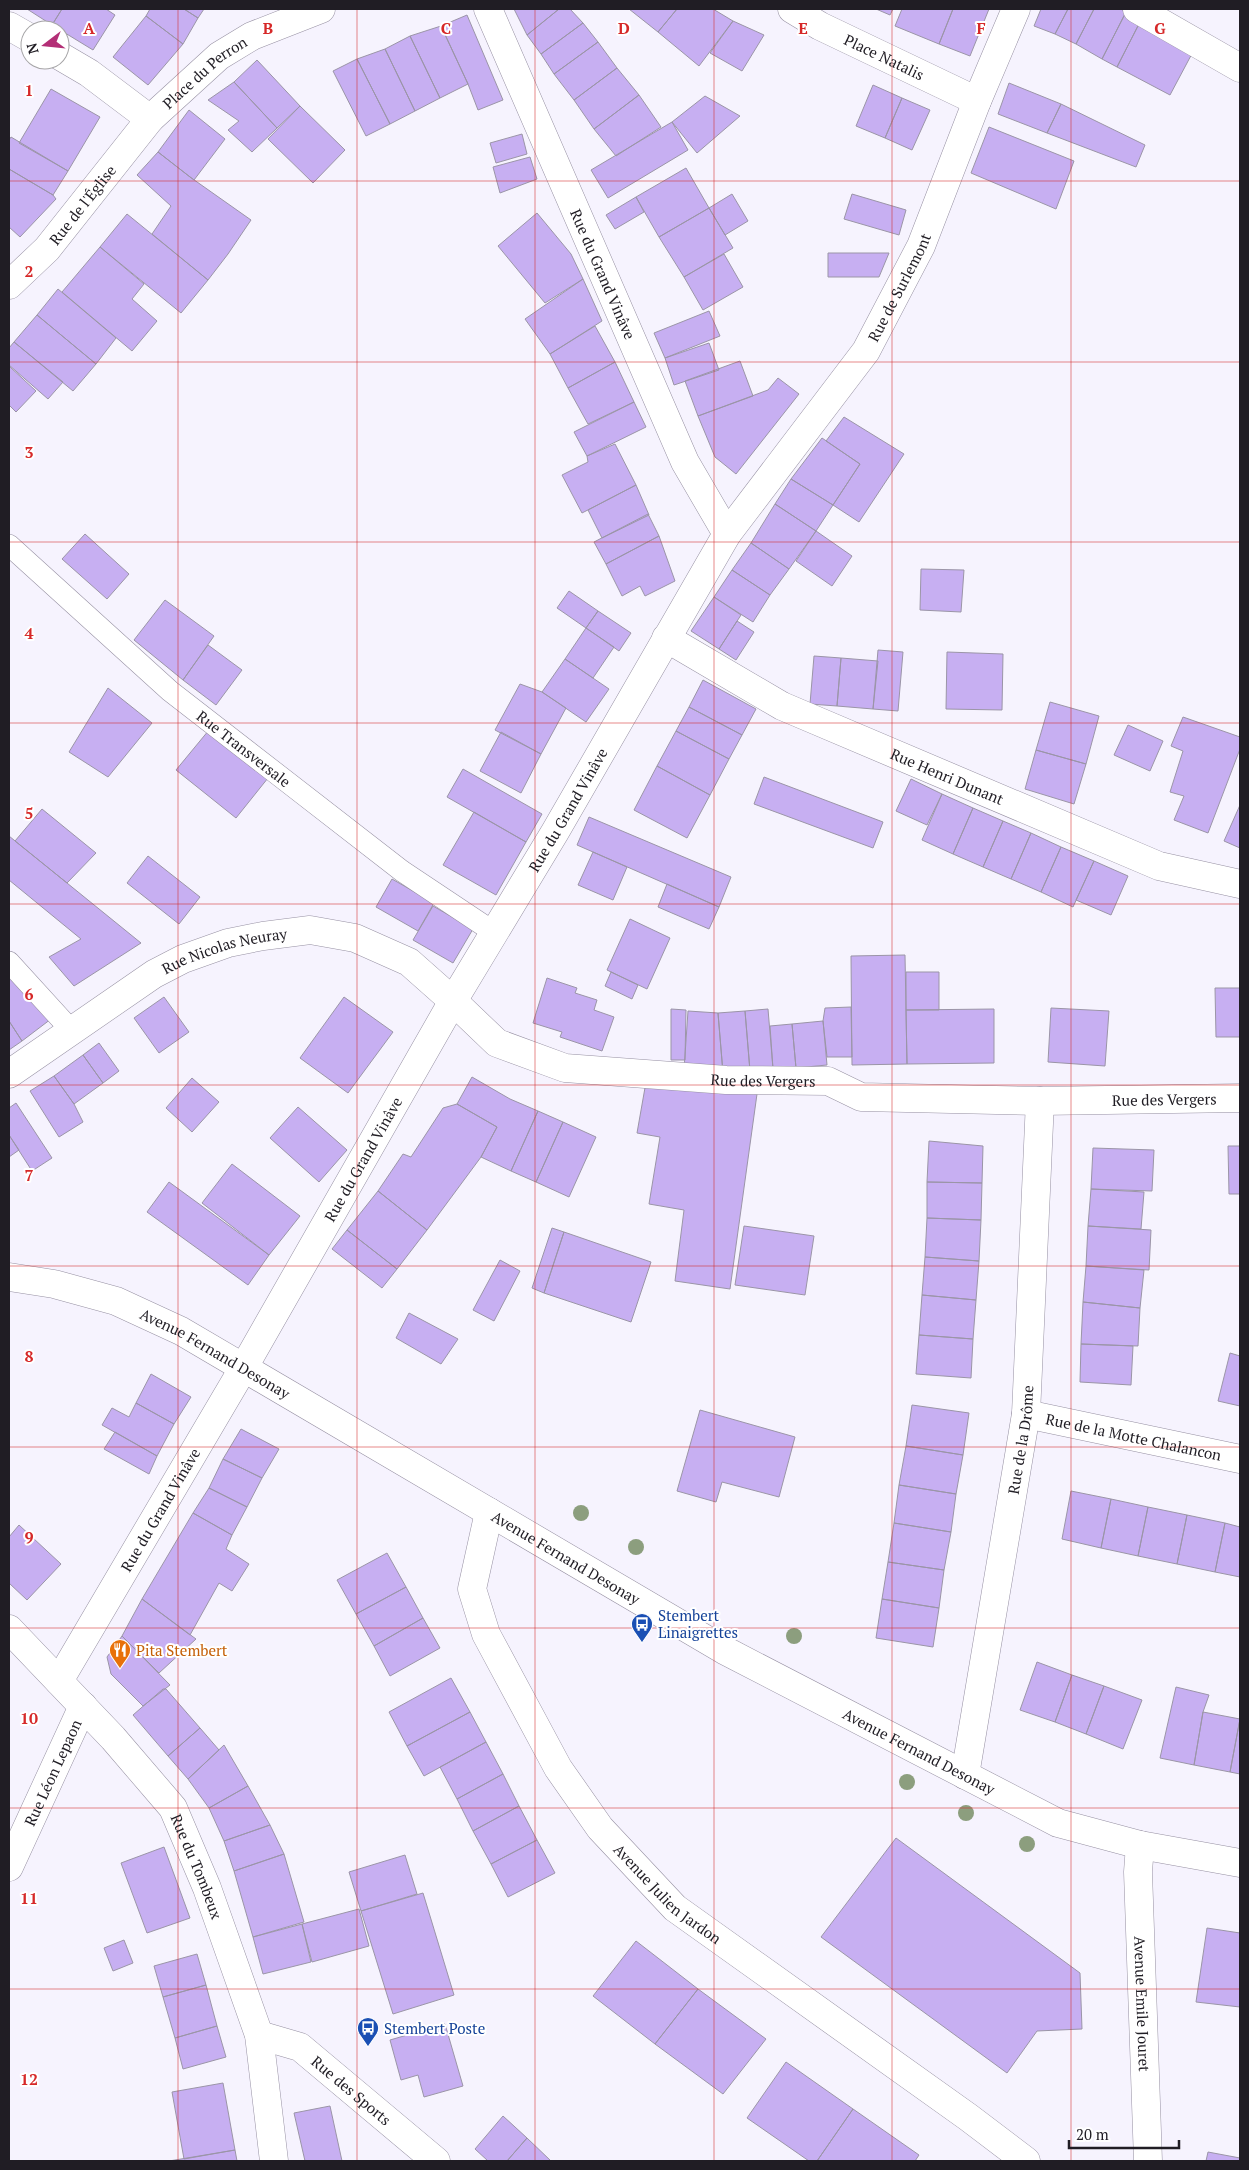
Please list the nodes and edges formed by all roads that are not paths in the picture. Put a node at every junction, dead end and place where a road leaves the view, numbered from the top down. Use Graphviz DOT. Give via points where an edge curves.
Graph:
graph roads {
  1 [pos="321,9"];
  2 [pos="488,9"];
  3 [pos="792,9"];
  4 [pos="1016,9"];
  5 [pos="1137,9"];
  6 [pos="9,26"];
  7 [pos="20,32"];
  8 [pos="70,62"];
  9 [pos="1240,68"];
  10 [pos="977,101"];
  11 [pos="150,119"];
  12 [pos="9,285"];
  13 [pos="727,534"];
  14 [pos="9,546"];
  15 [pos="666,638"];
  16 [pos="1240,884"];
  17 [pos="495,933"];
  18 [pos="9,962"];
  19 [pos="454,1000"];
  20 [pos="71,1030"];
  21 [pos="9,1074"];
  22 [pos="1240,1098"];
  23 [pos="1040,1101"];
  24 [pos="9,1277"];
  25 [pos="244,1367"];
  26 [pos="1026,1414"];
  27 [pos="1240,1459"];
  28 [pos="489,1512"];
  29 [pos="9,1629"];
  30 [pos="59,1681"];
  31 [pos="83,1706"];
  32 [pos="965,1775"];
  33 [pos="1140,1845"];
  34 [pos="1240,1863"];
  35 [pos="9,1867"];
  36 [pos="260,2035"];
  37 [pos="274,2161"];
  38 [pos="436,2161"];
  39 [pos="1026,2161"];
  40 [pos="1148,2161"];
  1 -- 11 [label="street, Place du Perron" via="252,36 219,56"];
  2 -- 13 [label="street, Rue du Grand Vinâve" via="685,462"];
  3 -- 10 [label="street, Place Natalis" via="820,26"];
  4 -- 10 [label="street, Rue de Surlemont"];
  5 -- 9 [label="street"];
  6 -- 7 [label="street"];
  8 -- 11 [label="street"];
  10 -- 13 [label="street, Rue de Surlemont" via="921,246 866,351"];
  11 -- 12 [label="street, Rue de l'Église" via="47,249"];
  13 -- 15 [label="street, Rue de Surlemont"];
  14 -- 17 [label="lane, Rue Transversale" via="170,691 402,871"];
  15 -- 16 [label="street, Rue Henri Dunant" via="782,706 1160,866"];
  15 -- 17 [label="street, Rue du Grand Vinâve"];
  17 -- 19 [label="street, Rue du Grand Vinâve"];
  18 -- 20 [label="lane"];
  19 -- 20 [label="street, Rue Nicolas Neuray" via="408,962 355,938 310,930 228,943 183,959 154,974"];
  19 -- 23 [label="street, Rue des Vergers" via="497,1043 565,1068 726,1080 828,1081 861,1097"];
  19 -- 25 [label="street, Rue du Grand Vinâve"];
  20 -- 21 [label="street, Rue Nicolas Neuray"];
  22 -- 23 [label="street, Rue des Vergers"];
  23 -- 26 [label="street, Rue de la Drôme"];
  24 -- 25 [label="street, Avenue Fernand Desonay" via="54,1284 116,1301 181,1331"];
  25 -- 28 [label="street, Avenue Fernand Desonay"];
  25 -- 30 [label="street, Rue du Grand Vinâve"];
  26 -- 27 [label="street, Rue de la Motte Chalancon"];
  26 -- 32 [label="street, Rue de la Drôme"];
  28 -- 32 [label="street, Avenue Fernand Desonay" via="724,1650"];
  28 -- 39 [label="street, Avenue Julien Jardon" via="472,1588 486,1634 558,1768 600,1828 675,1908"];
  29 -- 30 [label="street, Rue du Tombeux"];
  30 -- 31 [label="street, Rue du Tombeux"];
  31 -- 35 [label="street, Rue Léon Lepaon"];
  31 -- 36 [label="street, Rue du Tombeux" via="173,1808 207,1888"];
  32 -- 33 [label="street, Avenue Fernand Desonay" via="1058,1823"];
  33 -- 34 [label="street, Avenue Fernand Desonay"];
  33 -- 40 [label="street, Avenue Emile Jouret" via="1138,1872"];
  36 -- 37 [label="street, Rue du Tombeux"];
  36 -- 38 [label="street, Rue des Sports" via="300,2047"];
}
